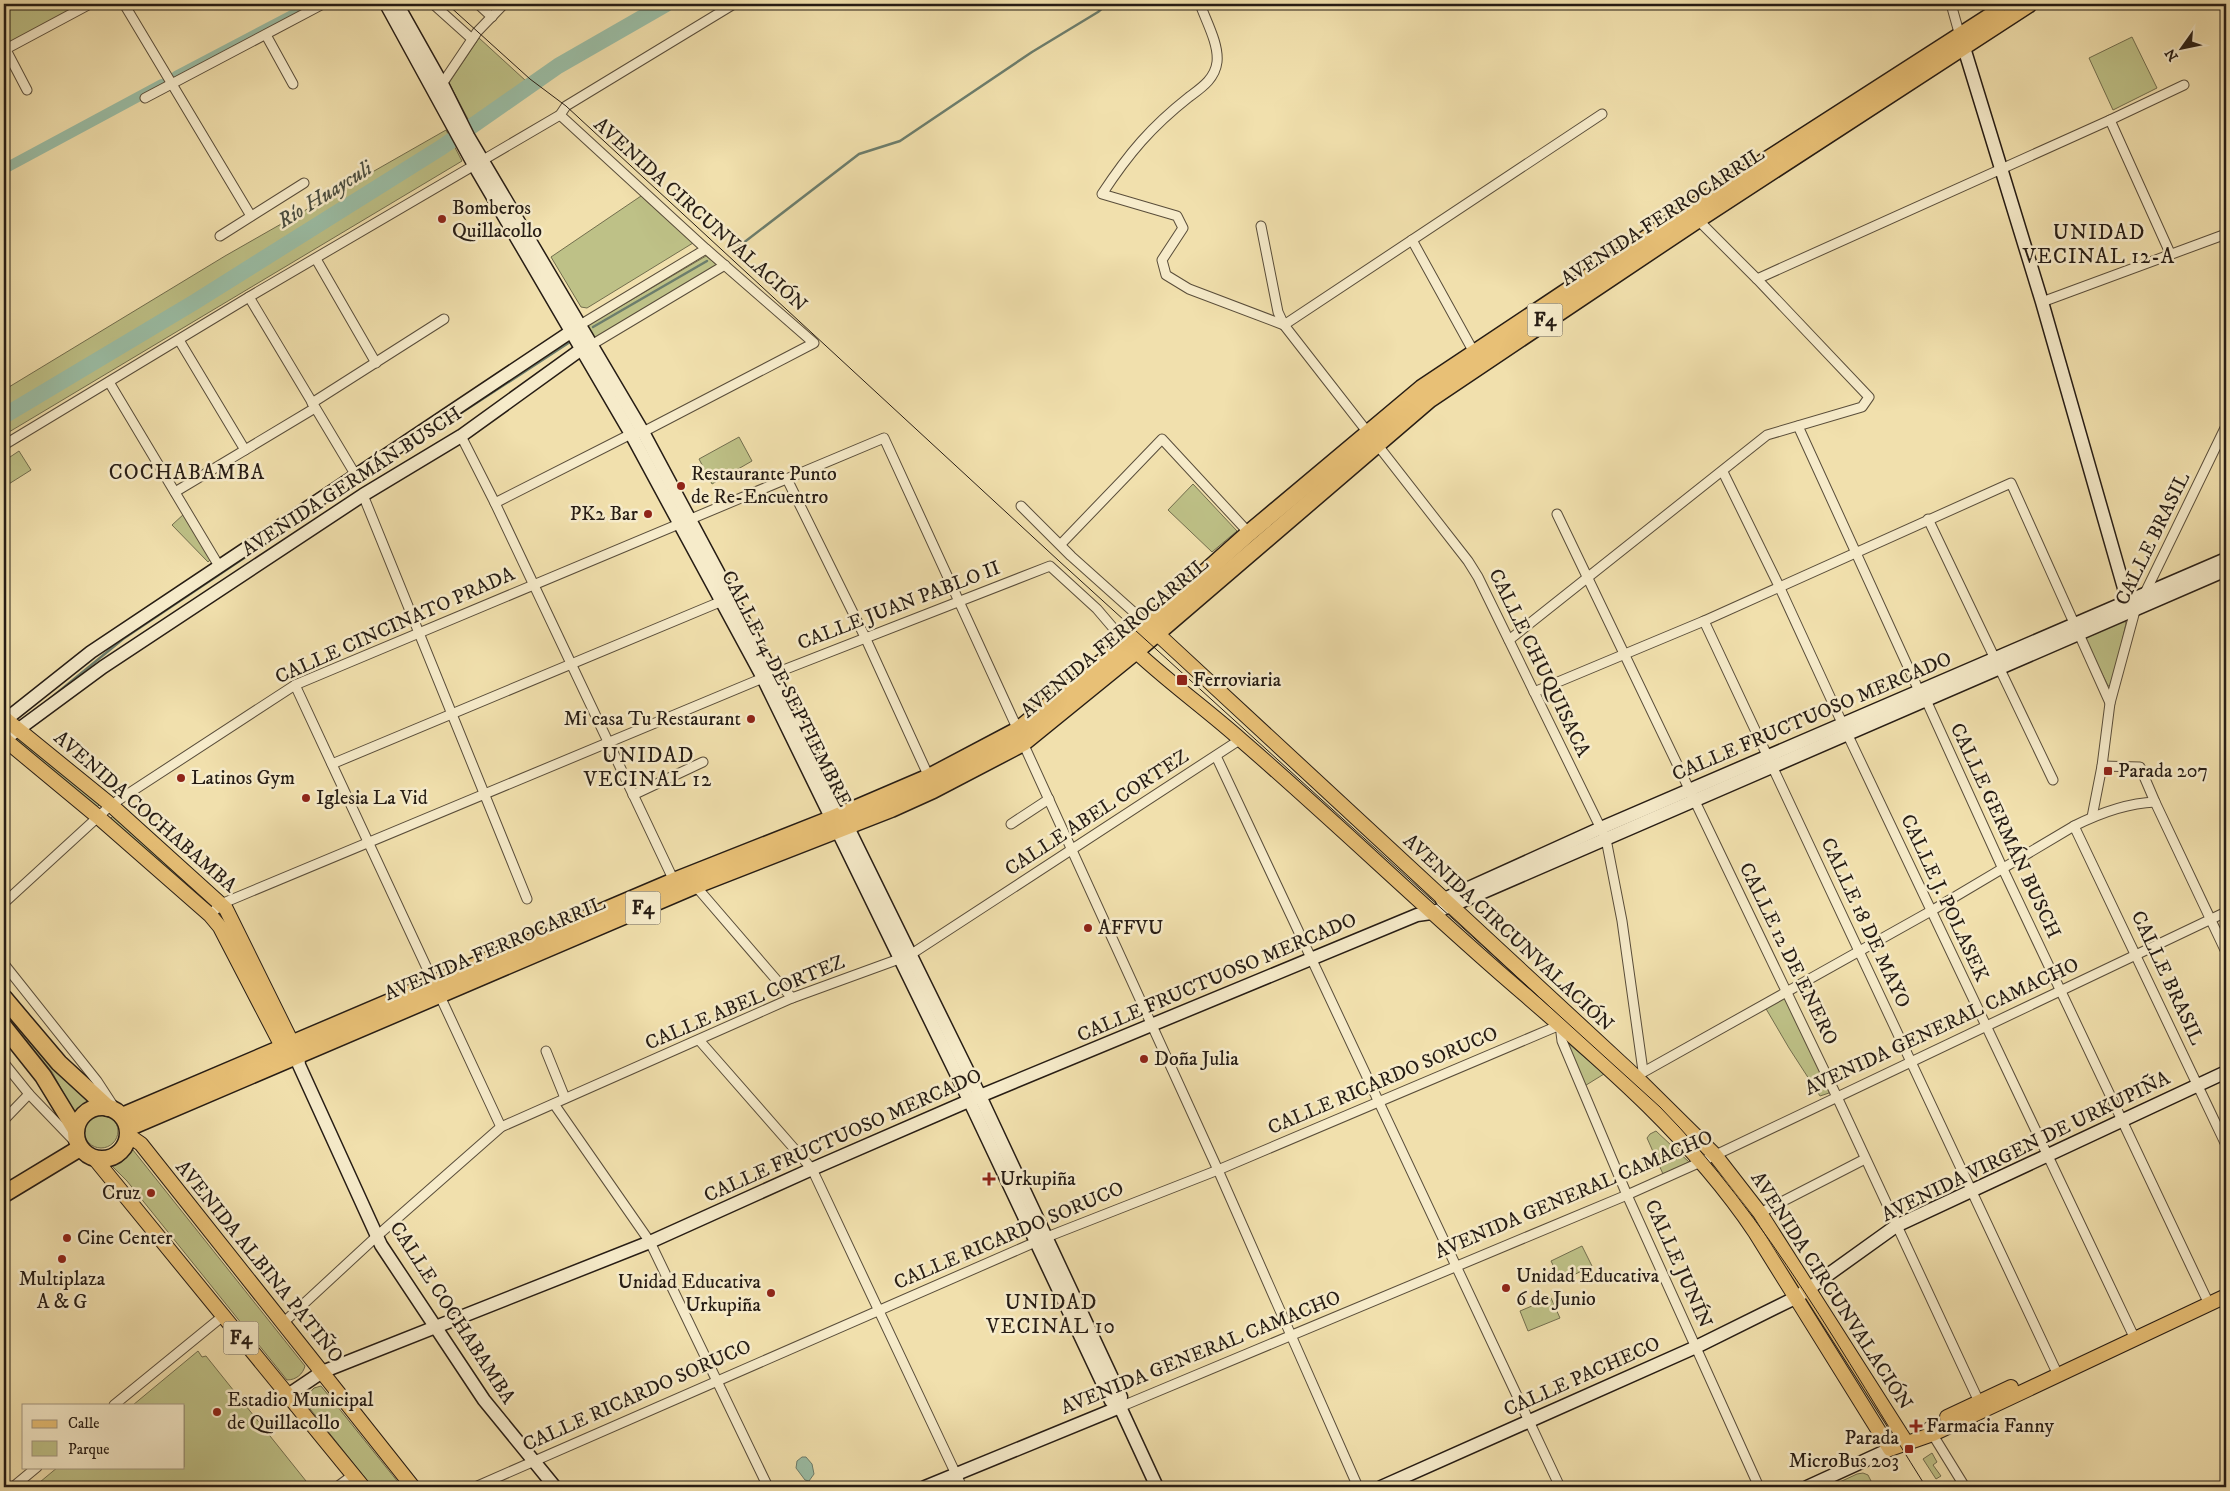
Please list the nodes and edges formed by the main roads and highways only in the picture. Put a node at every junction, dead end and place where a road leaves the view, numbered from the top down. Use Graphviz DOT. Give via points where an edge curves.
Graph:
graph roads {
  1 [pos="386,4"];
  2 [pos="397,4"];
  3 [pos="2009,4"];
  4 [pos="2029,4"];
  5 [pos="1962,41"];
  6 [pos="438,86"];
  7 [pos="576,328"];
  8 [pos="588,346"];
  9 [pos="1372,439"];
  10 [pos="2226,559"];
  11 [pos="2226,570"];
  12 [pos="2132,605"];
  13 [pos="1152,629"];
  14 [pos="1131,647"];
  15 [pos="5,719"];
  16 [pos="19,730"];
  17 [pos="1020,737"];
  18 [pos="4,740"];
  19 [pos="839,823"];
  20 [pos="1434,907"];
  21 [pos="4,998"];
  22 [pos="4,1027"];
  23 [pos="292,1054"];
  24 [pos="2226,1072"];
  25 [pos="975,1099"];
  26 [pos="121,1120"];
  27 [pos="78,1141"];
  28 [pos="1709,1158"];
  29 [pos="95,1159"];
  30 [pos="4,1194"];
  31 [pos="2226,1286"];
  32 [pos="1810,1288"];
  33 [pos="2226,1296"];
  34 [pos="1797,1297"];
  35 [pos="2207,1300"];
  36 [pos="435,1328"];
  37 [pos="322,1372"];
  38 [pos="288,1395"];
  39 [pos="1120,1406"];
  40 [pos="1906,1442"];
  41 [pos="1890,1449"];
  42 [pos="363,1487"];
  43 [pos="413,1487"];
  44 [pos="555,1487"];
  45 [pos="925,1487"];
  46 [pos="1158,1487"];
  47 [pos="1381,1487"];
  48 [pos="1807,1487"];
  1 -- 6 [label="main road, CALLE 14 DE SEPTIEMBRE"];
  2 -- 6 [label="main road, CALLE 14 DE SEPTIEMBRE"];
  3 -- 5 [label="highway, AVENIDA FERROCARRIL / F4"];
  4 -- 5 [label="highway, AVENIDA FERROCARRIL / F4"];
  5 -- 9 [label="highway, AVENIDA FERROCARRIL / F4" via="1477,358 1422,388"];
  5 -- 12 [label="main road"];
  6 -- 7 [label="main road, CALLE 14 DE SEPTIEMBRE"];
  7 -- 8 [label="main road, CALLE 14 DE SEPTIEMBRE"];
  7 -- 15 [label="main road, AVENIDA GERMÁN BUSCH" via="91,652"];
  8 -- 16 [label="main road, AVENIDA GERMÁN BUSCH" via="461,436 363,495 98,670"];
  8 -- 19 [label="main road, CALLE 14 DE SEPTIEMBRE" via="768,677"];
  9 -- 13 [label="highway, AVENIDA FERROCARRIL / F4"];
  9 -- 13 [label="highway, AVENIDA FERROCARRIL / F4" via="1249,533"];
  10 -- 12 [label="main road, CALLE FRUCTUOSO MERCADO" via="2145,594"];
  11 -- 12 [label="main road, CALLE FRUCTUOSO MERCADO"];
  12 -- 20 [label="main road, CALLE FRUCTUOSO MERCADO"];
  13 -- 14 [label="highway, AVENIDA FERROCARRIL / F4"];
  13 -- 20 [label="main road, AVENIDA CIRCUNVALACIÓN"];
  14 -- 17 [label="highway, AVENIDA FERROCARRIL / F4"];
  14 -- 20 [label="main road, AVENIDA CIRCUNVALACIÓN"];
  15 -- 16 [label="main road, AVENIDA COCHABAMBA"];
  16 -- 18 [label="main road, AVENIDA GERMÁN BUSCH"];
  16 -- 23 [label="main road, AVENIDA COCHABAMBA" via="111,804 221,904 230,916"];
  17 -- 19 [label="highway, AVENIDA FERROCARRIL / F4"];
  17 -- 19 [label="highway, AVENIDA FERROCARRIL / F4" via="934,790"];
  18 -- 23 [label="main road, AVENIDA COCHABAMBA" via="210,915 220,927"];
  19 -- 23 [label="highway, AVENIDA FERROCARRIL / F4" via="684,884"];
  19 -- 25 [label="main road, CALLE 14 DE SEPTIEMBRE"];
  20 -- 25 [label="main road, CALLE FRUCTUOSO MERCADO"];
  20 -- 28 [label="main road, AVENIDA CIRCUNVALACIÓN"];
  20 -- 28 [label="main road, AVENIDA CIRCUNVALACIÓN" via="1639,1074"];
  21 -- 26 [label="highway, F4" via="59,1063"];
  22 -- 27 [label="highway, F4" via="43,1076"];
  23 -- 26 [label="highway, AVENIDA FERROCARRIL / F4"];
  23 -- 36 [label="main road, CALLE COCHABAMBA" via="380,1245"];
  24 -- 32 [label="main road, AVENIDA VIRGEN DE URKUPIÑA" via="1896,1226"];
  25 -- 36 [label="main road, CALLE FRUCTUOSO MERCADO" via="650,1242"];
  25 -- 39 [label="main road, CALLE 14 DE SEPTIEMBRE" via="1041,1239 1111,1401"];
  26 -- 27 [label="highway, F4" via="100,1107 88,1110 80,1119"];
  26 -- 29 [label="highway" via="126,1145 120,1153 106,1160"];
  26 -- 37 [label="main road, AVENIDA ALBINA PATIÑO / F4"];
  27 -- 29 [label="highway, F4" via="87,1155"];
  27 -- 30 [label="highway, F4"];
  28 -- 32 [label="main road, AVENIDA CIRCUNVALACIÓN" via="1760,1213"];
  28 -- 34 [label="main road, AVENIDA CIRCUNVALACIÓN"];
  29 -- 38 [label="main road, F4"];
  31 -- 35 [label="main road"];
  32 -- 34 [label="main road, AVENIDA VIRGEN DE URKUPIÑA"];
  32 -- 40 [label="main road, AVENIDA CIRCUNVALACIÓN"];
  33 -- 35 [label="main road"];
  34 -- 41 [label="main road, AVENIDA CIRCUNVALACIÓN"];
  34 -- 47 [label="main road, CALLE PACHECO" via="1696,1347"];
  35 -- 40 [label="main road"];
  36 -- 37 [label="main road, CALLE FRUCTUOSO MERCADO"];
  36 -- 44 [label="main road, CALLE COCHABAMBA" via="484,1400"];
  37 -- 38 [label="main road, CALLE FRUCTUOSO MERCADO"];
  37 -- 43 [label="main road, AVENIDA ALBINA PATIÑO / F4"];
  38 -- 42 [label="main road, F4"];
  39 -- 45 [label="main road, AVENIDA GENERAL CAMACHO"];
  39 -- 46 [label="main road, CALLE 14 DE SEPTIEMBRE"];
  40 -- 41 [label="main road"];
  41 -- 48 [label="main road"];
}
